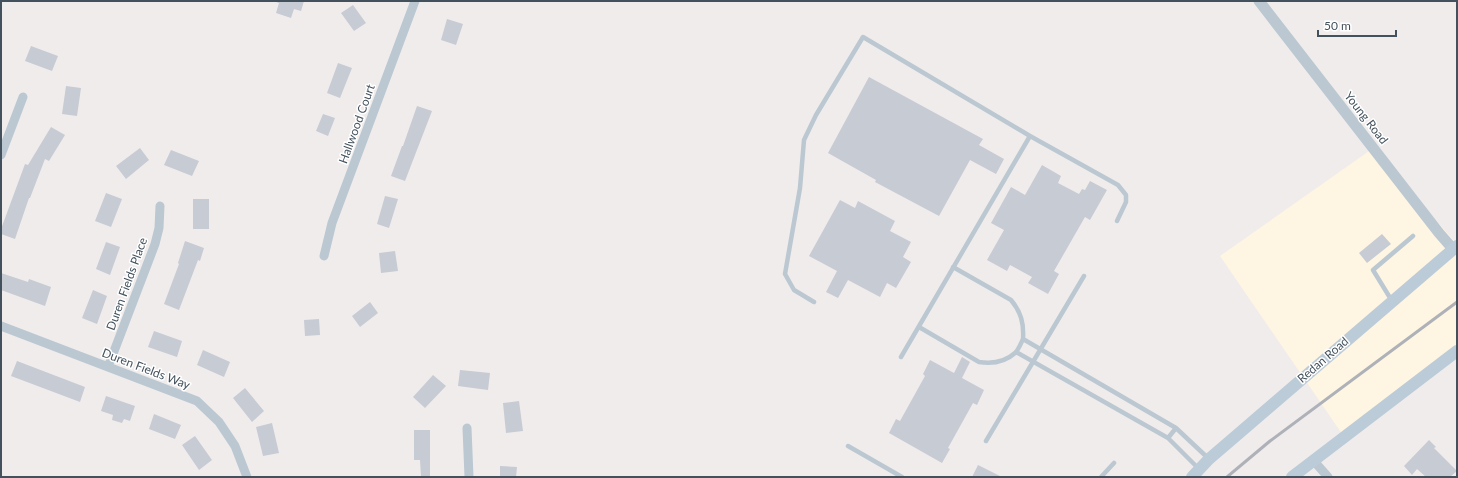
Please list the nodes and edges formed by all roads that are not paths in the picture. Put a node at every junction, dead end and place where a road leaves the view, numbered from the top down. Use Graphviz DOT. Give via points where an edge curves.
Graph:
graph roads {
  1 [pos="415,1"];
  2 [pos="1259,1"];
  3 [pos="23,96"];
  4 [pos="1030,136"];
  5 [pos="1,155"];
  6 [pos="160,206"];
  7 [pos="1117,221"];
  8 [pos="1413,236"];
  9 [pos="1455,248"];
  10 [pos="324,256"];
  11 [pos="954,267"];
  12 [pos="1084,276"];
  13 [pos="1392,301"];
  14 [pos="814,302"];
  15 [pos="1,326"];
  16 [pos="919,327"];
  17 [pos="1023,338"];
  18 [pos="1040,349"];
  19 [pos="1457,351"];
  20 [pos="1016,352"];
  21 [pos="901,358"];
  22 [pos="1033,361"];
  23 [pos="108,368"];
  24 [pos="467,428"];
  25 [pos="1176,428"];
  26 [pos="1168,438"];
  27 [pos="986,441"];
  28 [pos="848,446"];
  29 [pos="1209,459"];
  30 [pos="1313,460"];
  31 [pos="1114,463"];
  32 [pos="1195,473"];
  33 [pos="247,477"];
  34 [pos="469,477"];
  35 [pos="902,477"];
  36 [pos="1101,477"];
  37 [pos="1292,477"];
  38 [pos="1328,477"];
  1 -- 10 [label="street, Hallwood Court" via="332,223"];
  2 -- 9 [label="street, Young Road" via="1439,233"];
  3 -- 5 [label="street"];
  4 -- 7 [label="lane" via="1118,185 1126,195 1126,202"];
  4 -- 11 [label="lane"];
  4 -- 14 [label="lane" via="863,38 816,115 804,140 800,188 785,274 794,290"];
  6 -- 23 [label="street, Duren Fields Place" via="159,228 154,244"];
  8 -- 13 [label="lane" via="1373,270"];
  9 -- 13 [label="main road, Redan Road"];
  11 -- 16 [label="lane"];
  11 -- 17 [label="lane" via="1011,300 1021,315"];
  12 -- 18 [label="lane"];
  13 -- 29 [label="main road, Redan Road"];
  15 -- 23 [label="street, Duren Fields Way"];
  16 -- 20 [label="lane" via="979,362 989,364"];
  16 -- 21 [label="lane"];
  17 -- 18 [label="lane"];
  17 -- 20 [label="lane"];
  18 -- 22 [label="lane"];
  18 -- 25 [label="lane"];
  19 -- 30 [label="main road"];
  20 -- 22 [label="lane"];
  22 -- 26 [label="lane"];
  22 -- 27 [label="lane"];
  23 -- 33 [label="street, Duren Fields Way" via="197,401 219,422 235,446"];
  24 -- 34 [label="street"];
  25 -- 26 [label="lane"];
  25 -- 29 [label="lane"];
  26 -- 32 [label="lane"];
  28 -- 35 [label="lane"];
  29 -- 32 [label="main road, Redan Road"];
  30 -- 37 [label="main road"];
  30 -- 38 [label="street"];
  31 -- 36 [label="lane"];
}
